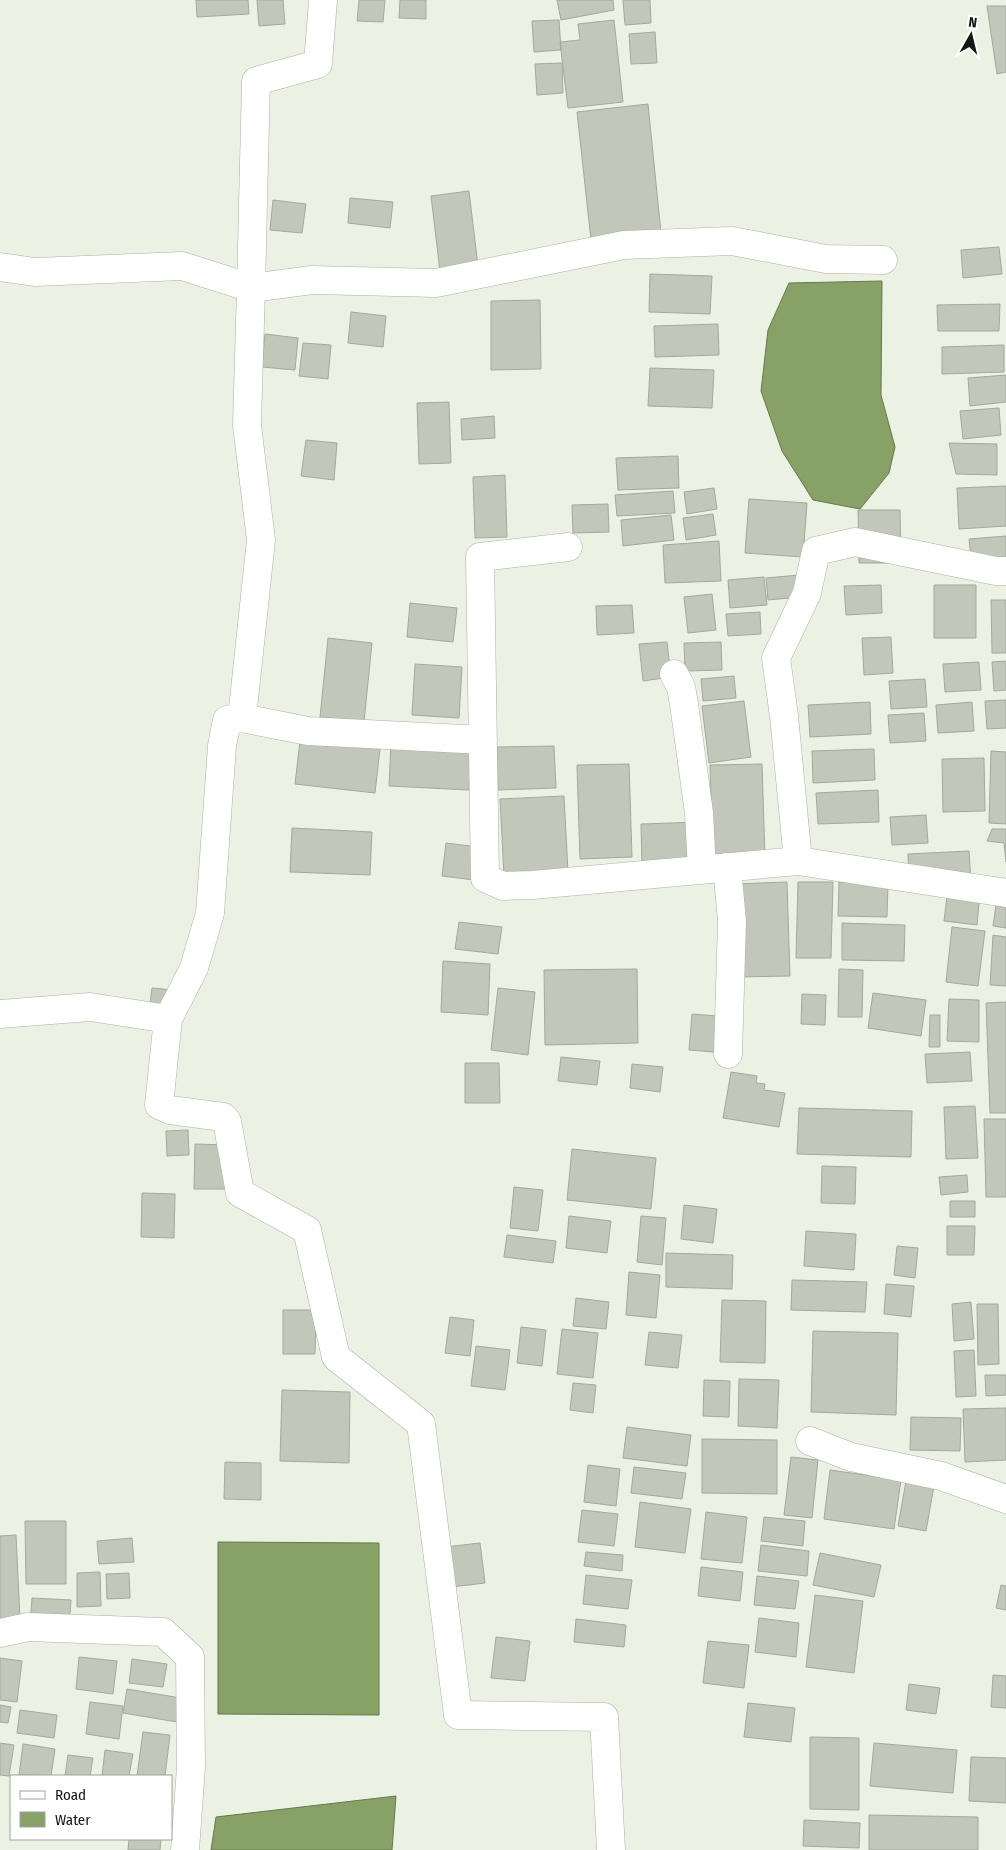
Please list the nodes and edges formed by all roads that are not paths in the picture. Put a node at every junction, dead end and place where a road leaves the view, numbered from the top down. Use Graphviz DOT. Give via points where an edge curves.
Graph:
graph roads {
  1 [pos="323,0"];
  2 [pos="883,260"];
  3 [pos="0,268"];
  4 [pos="251,288"];
  5 [pos="568,547"];
  6 [pos="1006,570"];
  7 [pos="674,674"];
  8 [pos="242,718"];
  9 [pos="483,740"];
  10 [pos="798,861"];
  11 [pos="714,869"];
  12 [pos="1006,893"];
  13 [pos="0,1014"];
  14 [pos="168,1019"];
  15 [pos="728,1054"];
  16 [pos="810,1441"];
  17 [pos="1006,1499"];
  18 [pos="0,1633"];
  19 [pos="185,1850"];
  20 [pos="611,1850"];
  1 -- 4 [label="street" via="318,64 256,81"];
  2 -- 4 [label="street" via="826,259 732,241 624,245 436,283 312,280"];
  3 -- 4 [label="street" via="35,272 182,266"];
  4 -- 8 [label="street" via="247,425 261,540"];
  5 -- 9 [label="street" via="480,557"];
  6 -- 10 [label="street" via="996,571 855,542 816,551 808,593 776,658"];
  7 -- 11 [label="street" via="681,687 699,814"];
  8 -- 9 [label="street" via="308,731"];
  8 -- 14 [label="street" via="227,720 222,746 210,913 194,968"];
  9 -- 11 [label="street" via="485,878 503,886 533,885"];
  10 -- 11 [label="street"];
  10 -- 12 [label="street"];
  11 -- 15 [label="street" via="732,920"];
  13 -- 14 [label="street" via="90,1007"];
  14 -- 20 [label="street" via="159,1105 170,1110 223,1117 227,1122 240,1192 307,1230 336,1357 421,1424 458,1715 604,1717"];
  16 -- 17 [label="street" via="851,1457 941,1476"];
  18 -- 19 [label="street" via="28,1627 163,1632 190,1658 192,1767"];
}
